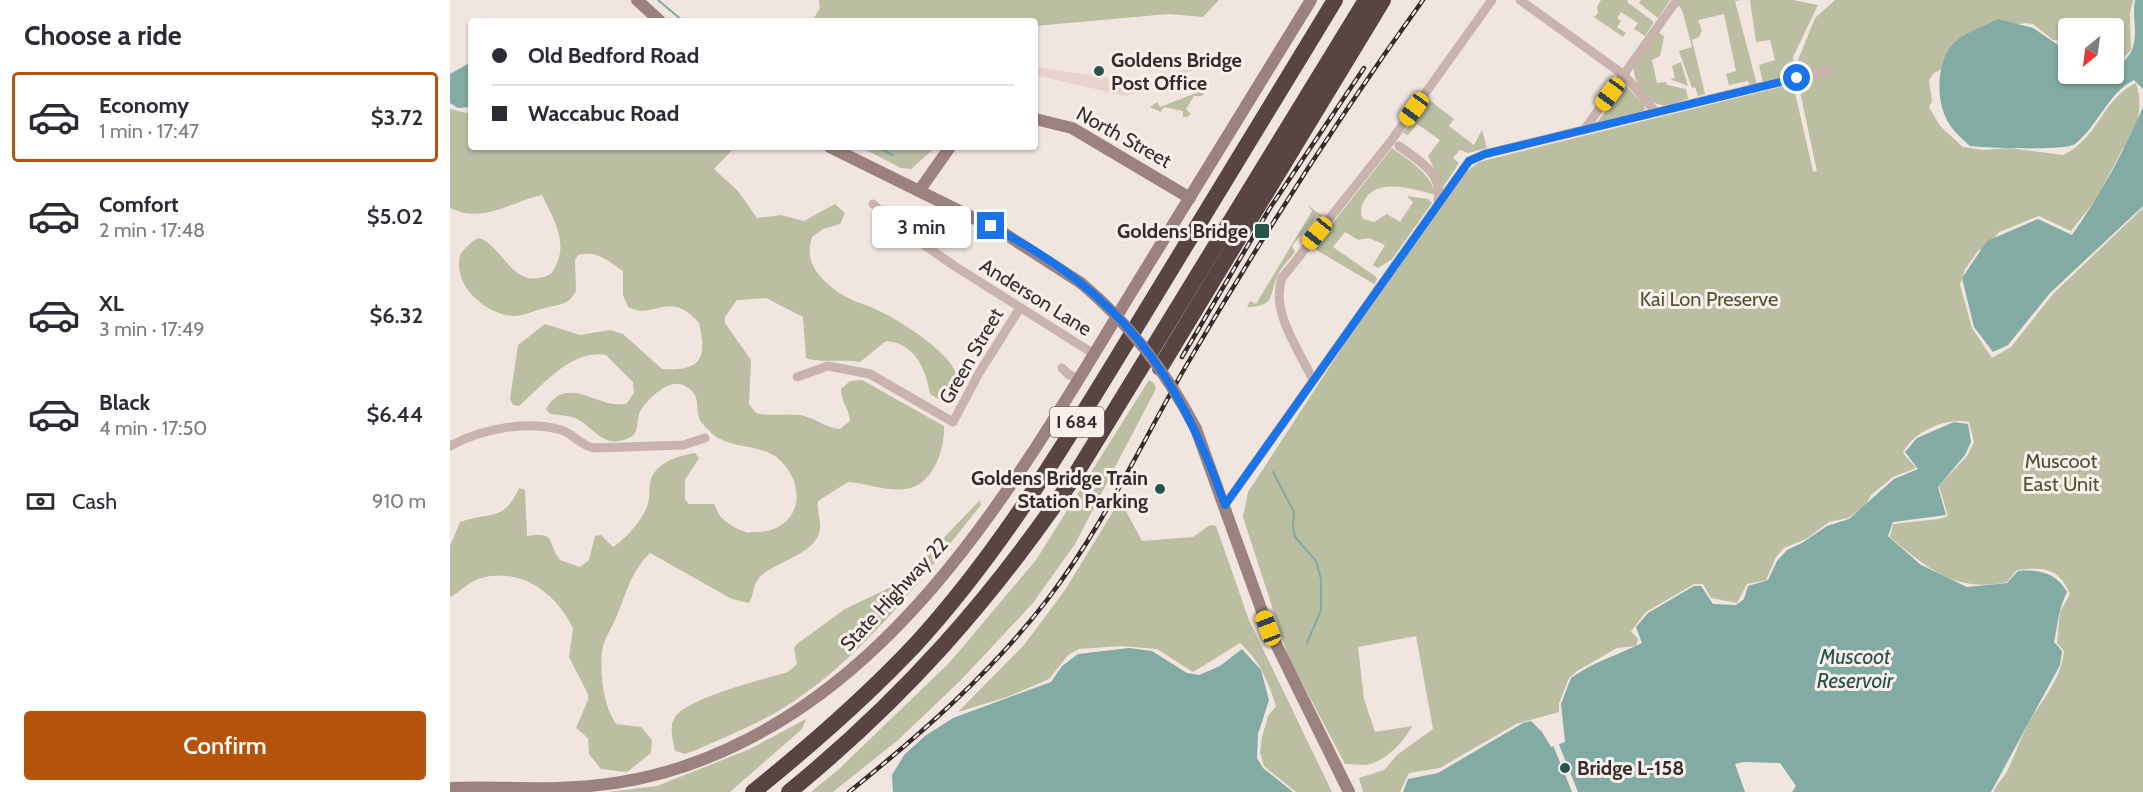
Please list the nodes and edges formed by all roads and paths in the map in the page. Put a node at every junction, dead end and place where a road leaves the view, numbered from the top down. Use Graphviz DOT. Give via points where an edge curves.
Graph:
graph roads {
  1 [pos="638,0"];
  2 [pos="1311,0"];
  3 [pos="1335,0"];
  4 [pos="1366,0"];
  5 [pos="1383,0"];
  6 [pos="1492,0"];
  7 [pos="1520,0"];
  8 [pos="1677,0"];
  9 [pos="657,18"];
  10 [pos="1829,69"];
  11 [pos="1624,75"];
  12 [pos="1655,111"];
  13 [pos="1038,119"];
  14 [pos="1584,130"];
  15 [pos="1399,146"];
  16 [pos="836,150"];
  17 [pos="948,150"];
  18 [pos="919,191"];
  19 [pos="1190,198"];
  20 [pos="873,204"];
  21 [pos="1437,205"];
  22 [pos="1020,308"];
  23 [pos="1094,354"];
  24 [pos="1062,368"];
  25 [pos="1160,368"];
  26 [pos="797,376"];
  27 [pos="1080,378"];
  28 [pos="1313,380"];
  29 [pos="705,438"];
  30 [pos="450,447"];
  31 [pos="1225,505"];
  32 [pos="450,788"];
  33 [pos="753,792"];
  34 [pos="789,792"];
  35 [pos="1349,792"];
  1 -- 9 [label="main road"];
  2 -- 19 [label="main road, State Highway 22"];
  3 -- 33 [label="highway, I 684" via="1088,406 1001,537 945,609 884,677"];
  4 -- 34 [label="highway, I 684" via="1074,477 1022,553 909,685"];
  5 -- 25 [label="highway"];
  6 -- 28 [label="street" via="1391,141 1282,278 1280,309"];
  7 -- 11 [label="street"];
  8 -- 11 [label="street"];
  10 -- 12 [label="street"];
  11 -- 12 [label="street"];
  11 -- 14 [label="street"];
  12 -- 14 [label="street"];
  13 -- 19 [label="main road, North Street" via="1072,128"];
  14 -- 21 [label="street" via="1469,161"];
  15 -- 21 [label="street" via="1431,172 1440,192"];
  16 -- 18 [label="main road"];
  17 -- 18 [label="main road"];
  18 -- 25 [label="main road, bridge" via="1023,244 1081,284 1130,330"];
  19 -- 23 [label="main road, State Highway 22"];
  20 -- 22 [label="street, Anderson Lane" via="897,226"];
  21 -- 28 [label="street"];
  22 -- 23 [label="street, Anderson Lane"];
  22 -- 26 [label="street, Green Street" via="953,422 870,374 828,366"];
  23 -- 27 [label="main road, State Highway 22"];
  24 -- 27 [label="street"];
  25 -- 31 [label="main road, bridge" via="1196,429"];
  27 -- 32 [label="main road, State Highway 22" via="1003,496 941,576 879,644 802,707 733,747 661,773 581,787"];
  28 -- 31 [label="street"];
  29 -- 30 [label="street" via="683,445 594,448 586,447 563,430 511,428 476,434"];
  31 -- 35 [label="main road" via="1276,647"];
}
